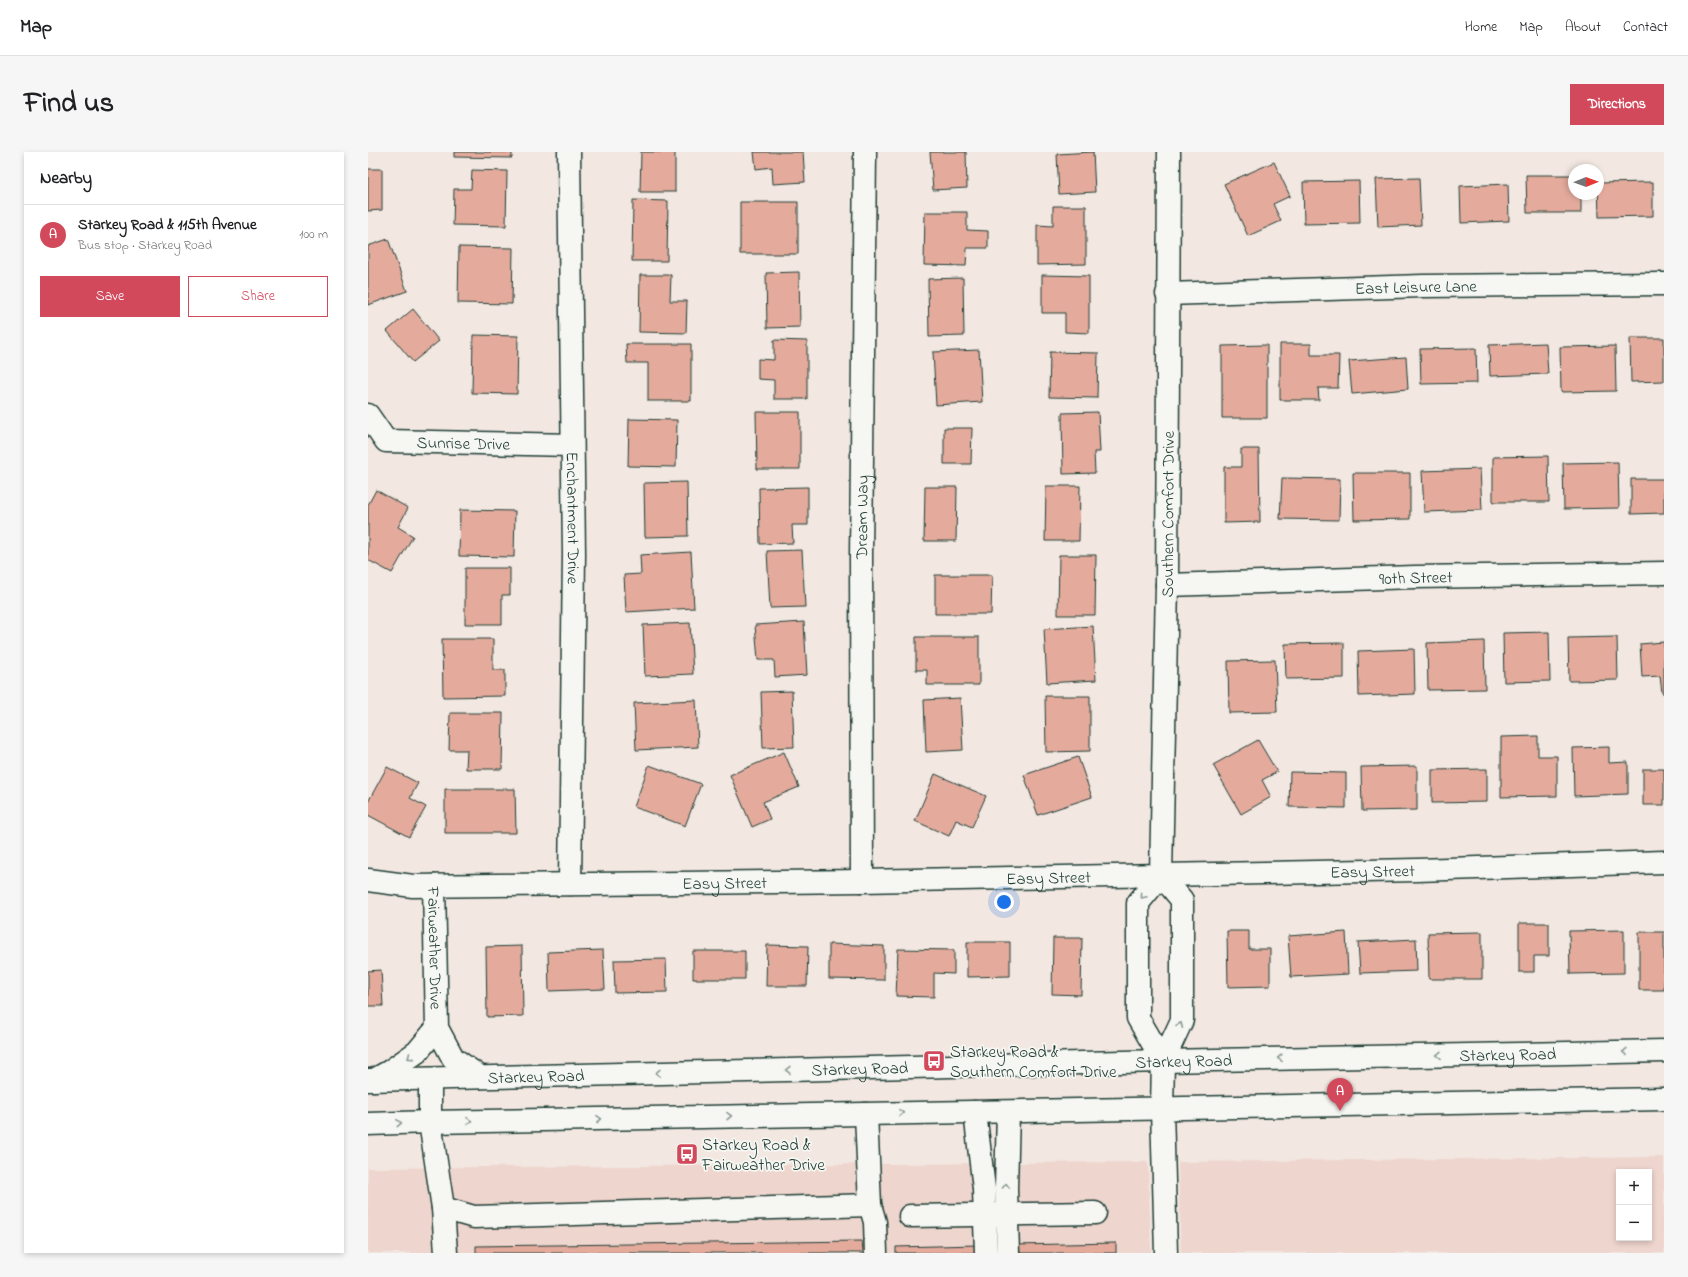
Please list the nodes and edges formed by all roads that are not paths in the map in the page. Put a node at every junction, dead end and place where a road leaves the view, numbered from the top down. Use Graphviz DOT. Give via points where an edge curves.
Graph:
graph roads {
  1 [pos="569,152"];
  2 [pos="865,152"];
  3 [pos="1169,152"];
  4 [pos="1664,284"];
  5 [pos="1167,294"];
  6 [pos="368,415"];
  7 [pos="572,445"];
  8 [pos="1664,573"];
  9 [pos="1167,585"];
  10 [pos="1664,862"];
  11 [pos="1161,875"];
  12 [pos="368,880"];
  13 [pos="862,881"];
  14 [pos="570,884"];
  15 [pos="434,886"];
  16 [pos="436,1028"];
  17 [pos="1664,1051"];
  18 [pos="1163,1060"];
  19 [pos="480,1077"];
  20 [pos="430,1079"];
  21 [pos="371,1080"];
  22 [pos="1664,1099"];
  23 [pos="1162,1109"];
  24 [pos="976,1112"];
  25 [pos="1008,1112"];
  26 [pos="866,1114"];
  27 [pos="430,1122"];
  28 [pos="368,1124"];
  29 [pos="870,1205"];
  30 [pos="443,1208"];
  31 [pos="1095,1213"];
  32 [pos="985,1214"];
  33 [pos="1006,1214"];
  34 [pos="910,1216"];
  35 [pos="446,1253"];
  36 [pos="876,1253"];
  37 [pos="986,1253"];
  38 [pos="1008,1253"];
  39 [pos="1166,1253"];
  1 -- 7 [label="street, Enchantment Drive"];
  2 -- 13 [label="street, Dream Way" via="861,558"];
  3 -- 5 [label="street, Southern Comfort Drive"];
  4 -- 5 [label="street, East Leisure Lane" via="1423,286"];
  5 -- 9 [label="street, Southern Comfort Drive"];
  6 -- 7 [label="street, Sunrise Drive" via="386,441"];
  7 -- 14 [label="street, Enchantment Drive" via="574,554"];
  8 -- 9 [label="street, 90th Street" via="1415,577"];
  9 -- 11 [label="street, Southern Comfort Drive"];
  10 -- 11 [label="street, Easy Street"];
  11 -- 13 [label="street, Easy Street"];
  18 -- 11 [label="street, one-way" via="1182,1020 1182,900"];
  11 -- 18 [label="street, one-way" via="1138,903 1138,1018"];
  12 -- 15 [label="street, Fairweather Drive"];
  13 -- 14 [label="street, Easy Street"];
  14 -- 15 [label="street, Easy Street"];
  15 -- 16 [label="street, Fairweather Drive"];
  16 -- 19 [label="street, Fairweather Drive" via="453,1058"];
  16 -- 21 [label="street, Fairweather Drive, one-way" via="417,1052 390,1071"];
  17 -- 18 [label="street, Starkey Road, one-way"];
  18 -- 19 [label="street, Starkey Road, one-way"];
  18 -- 23 [label="street"];
  19 -- 20 [label="street, Starkey Road"];
  20 -- 21 [label="street, Starkey Road"];
  20 -- 27 [label="street"];
  22 -- 23 [label="street"];
  23 -- 25 [label="street"];
  23 -- 39 [label="street"];
  24 -- 25 [label="street"];
  26 -- 24 [label="street, one-way"];
  24 -- 32 [label="street"];
  33 -- 25 [label="street, one-way"];
  27 -- 26 [label="street, one-way"];
  26 -- 29 [label="street"];
  28 -- 27 [label="street, one-way"];
  27 -- 30 [label="street"];
  29 -- 30 [label="street" via="474,1217"];
  29 -- 36 [label="street" via="875,1222"];
  30 -- 35 [label="street"];
  31 -- 33 [label="street"];
  32 -- 33 [label="street"];
  32 -- 34 [label="street"];
  32 -- 37 [label="street"];
  33 -- 38 [label="street"];
}
